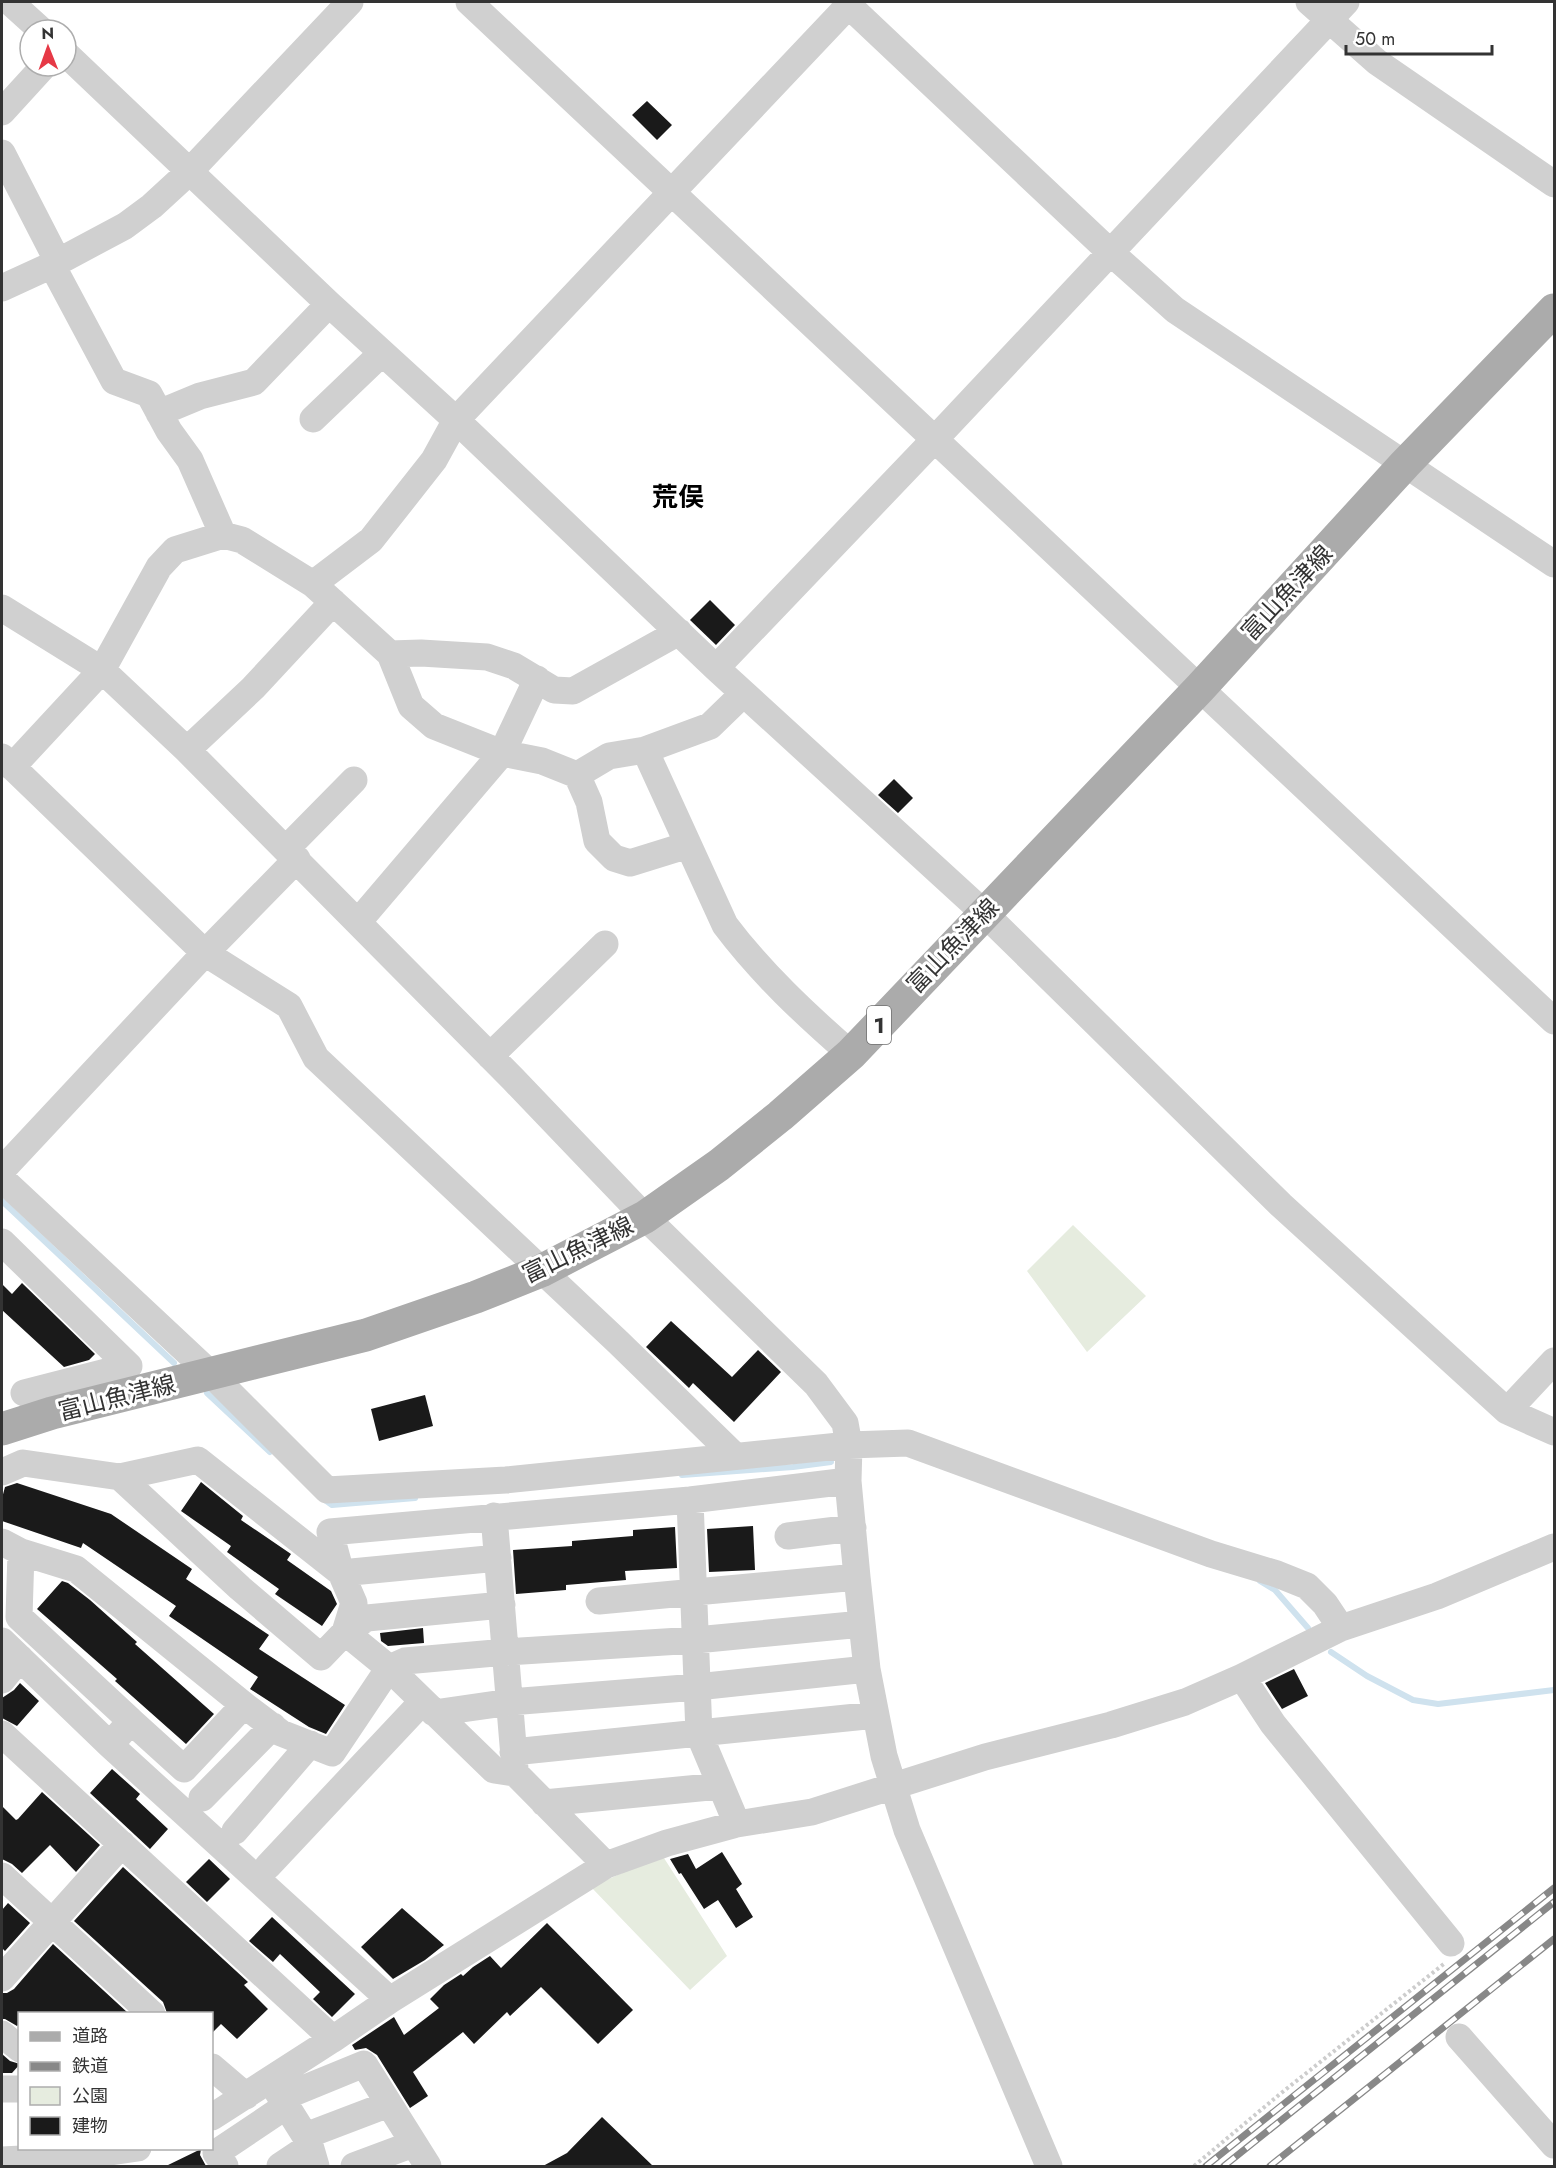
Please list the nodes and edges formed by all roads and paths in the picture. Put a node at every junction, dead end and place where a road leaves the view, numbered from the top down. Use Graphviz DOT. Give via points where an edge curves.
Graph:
graph roads {
  1 [pos="10,2"];
  2 [pos="350,2"];
  3 [pos="469,2"];
  4 [pos="1309,2"];
  5 [pos="847,3"];
  6 [pos="1337,11"];
  7 [pos="28,18"];
  8 [pos="78,66"];
  9 [pos="33,78"];
  10 [pos="2,112"];
  11 [pos="2,153"];
  12 [pos="189,172"];
  13 [pos="1554,184"];
  14 [pos="674,192"];
  15 [pos="1110,252"];
  16 [pos="55,264"];
  17 [pos="2,288"];
  18 [pos="329,304"];
  19 [pos="1554,310"];
  20 [pos="382,352"];
  21 [pos="159,413"];
  22 [pos="313,419"];
  23 [pos="456,420"];
  24 [pos="935,439"];
  25 [pos="1405,464"];
  26 [pos="223,535"];
  27 [pos="1554,564"];
  28 [pos="312,584"];
  29 [pos="333,602"];
  30 [pos="2,608"];
  31 [pos="679,632"];
  32 [pos="390,654"];
  33 [pos="716,668"];
  34 [pos="102,670"];
  35 [pos="537,680"];
  36 [pos="1200,688"];
  37 [pos="744,694"];
  38 [pos="187,750"];
  39 [pos="645,750"];
  40 [pos="502,753"];
  41 [pos="7,762"];
  42 [pos="577,775"];
  43 [pos="354,780"];
  44 [pos="688,845"];
  45 [pos="292,854"];
  46 [pos="984,914"];
  47 [pos="358,922"];
  48 [pos="605,944"];
  49 [pos="205,953"];
  50 [pos="1554,1021"];
  51 [pos="851,1054"];
  52 [pos="490,1056"];
  53 [pos="2,1170"];
  54 [pos="2,1179"];
  55 [pos="645,1217"];
  56 [pos="2,1242"];
  57 [pos="541,1271"];
  58 [pos="1554,1361"];
  59 [pos="212,1375"];
  60 [pos="137,1378"];
  61 [pos="24,1393"];
  62 [pos="1507,1411"];
  63 [pos="2,1428"];
  64 [pos="1554,1432"];
  65 [pos="849,1445"];
  66 [pos="735,1456"];
  67 [pos="2,1472"];
  68 [pos="120,1477"];
  69 [pos="848,1481"];
  70 [pos="690,1500"];
  71 [pos="494,1516"];
  72 [pos="853,1528"];
  73 [pos="788,1536"];
  74 [pos="11,1547"];
  75 [pos="1554,1547"];
  76 [pos="498,1558"];
  77 [pos="341,1573"];
  78 [pos="857,1577"];
  79 [pos="694,1592"];
  80 [pos="599,1601"];
  81 [pos="502,1605"];
  82 [pos="862,1624"];
  83 [pos="1341,1628"];
  84 [pos="345,1632"];
  85 [pos="696,1640"];
  86 [pos="11,1650"];
  87 [pos="506,1652"];
  88 [pos="388,1668"];
  89 [pos="867,1670"];
  90 [pos="1242,1677"];
  91 [pos="2,1680"];
  92 [pos="697,1687"];
  93 [pos="510,1702"];
  94 [pos="244,1705"];
  95 [pos="428,1707"];
  96 [pos="876,1715"];
  97 [pos="131,1721"];
  98 [pos="273,1726"];
  99 [pos="2,1734"];
  100 [pos="699,1734"];
  101 [pos="310,1744"];
  102 [pos="110,1745"];
  103 [pos="514,1762"];
  104 [pos="720,1786"];
  105 [pos="893,1787"];
  106 [pos="202,1798"];
  107 [pos="544,1803"];
  108 [pos="737,1824"];
  109 [pos="235,1831"];
  110 [pos="122,1844"];
  111 [pos="268,1866"];
  112 [pos="606,1866"];
  113 [pos="2,1876"];
  114 [pos="52,1922"];
  115 [pos="1450,1951"];
  116 [pos="2,1978"];
  117 [pos="390,2000"];
  118 [pos="151,2012"];
  119 [pos="2,2034"];
  120 [pos="1459,2037"];
  121 [pos="333,2039"];
  122 [pos="18,2047"];
  123 [pos="213,2068"];
  124 [pos="18,2088"];
  125 [pos="2,2089"];
  126 [pos="279,2094"];
  127 [pos="246,2096"];
  128 [pos="389,2104"];
  129 [pos="213,2116"];
  130 [pos="413,2144"];
  131 [pos="1554,2145"];
  132 [pos="124,2150"];
  133 [pos="311,2150"];
  134 [pos="2,2160"];
  135 [pos="225,2166"];
  136 [pos="280,2166"];
  137 [pos="354,2166"];
  138 [pos="428,2166"];
  139 [pos="1049,2166"];
  140 [pos="1194,2166"];
  1 -- 7 [label="street"];
  2 -- 12 [label="street"];
  3 -- 14 [label="street"];
  4 -- 6 [label="street"];
  5 -- 14 [label="street"];
  5 -- 15 [label="street"];
  6 -- 13 [label="street" via="1377,62"];
  6 -- 15 [label="street"];
  8 -- 12 [label="street"];
  9 -- 10 [label="street"];
  11 -- 16 [label="street"];
  12 -- 16 [label="street" via="125,226"];
  12 -- 18 [label="street"];
  14 -- 23 [label="street"];
  14 -- 24 [label="street"];
  15 -- 24 [label="street"];
  15 -- 25 [label="street" via="1175,310"];
  16 -- 17 [label="street"];
  16 -- 21 [label="street" via="114,381 149,394"];
  18 -- 20 [label="street"];
  18 -- 21 [label="street" via="254,382 200,396"];
  19 -- 25 [label="main road, 富山魚津線 / 1"];
  20 -- 22 [label="street"];
  20 -- 23 [label="street"];
  21 -- 26 [label="street" via="190,460"];
  23 -- 28 [label="street" via="434,460 371,540"];
  23 -- 31 [label="street"];
  24 -- 33 [label="street"];
  24 -- 36 [label="street"];
  25 -- 27 [label="street"];
  25 -- 36 [label="main road, 富山魚津線 / 1"];
  26 -- 28 [label="street" via="242,540"];
  26 -- 34 [label="street" via="175,550 159,567"];
  28 -- 29 [label="street"];
  29 -- 32 [label="street"];
  29 -- 38 [label="street" via="253,688"];
  30 -- 34 [label="street"];
  31 -- 33 [label="street"];
  31 -- 35 [label="street" via="573,691 554,690"];
  32 -- 35 [label="street" via="487,657 514,666"];
  32 -- 40 [label="street" via="411,706 434,726"];
  33 -- 37 [label="street"];
  34 -- 38 [label="street"];
  34 -- 41 [label="street"];
  35 -- 40 [label="street"];
  36 -- 46 [label="main road, 富山魚津線 / 1"];
  36 -- 50 [label="street"];
  37 -- 39 [label="street" via="710,726"];
  37 -- 46 [label="street"];
  38 -- 45 [label="street"];
  39 -- 42 [label="street" via="609,756"];
  39 -- 44 [label="street"];
  40 -- 42 [label="street" via="542,761"];
  40 -- 47 [label="street"];
  41 -- 49 [label="street"];
  42 -- 44 [label="street" via="589,802 597,840 614,858 630,862"];
  43 -- 45 [label="street"];
  44 -- 51 [label="street" via="725,925 741,946 811,1020"];
  45 -- 47 [label="street"];
  45 -- 49 [label="street"];
  46 -- 51 [label="main road, 富山魚津線 / 1"];
  46 -- 62 [label="street" via="1281,1205"];
  47 -- 52 [label="street"];
  48 -- 52 [label="street"];
  49 -- 53 [label="street"];
  49 -- 57 [label="street" via="289,1006 316,1058"];
  51 -- 55 [label="main road, 富山魚津線 / 1" via="719,1166"];
  52 -- 55 [label="street"];
  54 -- 59 [label="street"];
  55 -- 57 [label="main road, 富山魚津線 / 1"];
  55 -- 65 [label="street" via="816,1384 845,1423"];
  56 -- 60 [label="street"];
  57 -- 59 [label="main road, 富山魚津線 / 1" via="366,1335"];
  57 -- 66 [label="street"];
  58 -- 62 [label="street"];
  59 -- 60 [label="main road, 富山魚津線 / 1"];
  59 -- 66 [label="street" via="327,1490 506,1480"];
  60 -- 61 [label="street"];
  60 -- 63 [label="main road, 富山魚津線 / 1" via="52,1413"];
  62 -- 64 [label="street"];
  65 -- 66 [label="street"];
  65 -- 69 [label="street"];
  65 -- 83 [label="street" via="908,1443 1211,1554 1277,1574 1306,1586 1325,1604"];
  67 -- 68 [label="street" via="23,1463"];
  68 -- 77 [label="street" via="198,1460"];
  68 -- 84 [label="street" via="321,1657"];
  69 -- 70 [label="street"];
  69 -- 72 [label="street"];
  70 -- 71 [label="street"];
  70 -- 79 [label="street"];
  71 -- 76 [label="street"];
  71 -- 77 [label="street" via="330,1532"];
  72 -- 73 [label="street"];
  72 -- 78 [label="street"];
  74 -- 94 [label="street" via="76,1569"];
  74 -- 97 [label="street" via="19,1617"];
  75 -- 83 [label="street" via="1437,1596"];
  76 -- 77 [label="street"];
  76 -- 81 [label="street"];
  77 -- 84 [label="street" via="354,1603"];
  78 -- 79 [label="street"];
  78 -- 82 [label="street"];
  79 -- 80 [label="street"];
  79 -- 85 [label="street"];
  81 -- 84 [label="street" via="367,1618"];
  81 -- 87 [label="street"];
  82 -- 85 [label="street"];
  82 -- 89 [label="street"];
  83 -- 90 [label="street"];
  84 -- 88 [label="street"];
  85 -- 87 [label="street"];
  85 -- 92 [label="street"];
  86 -- 91 [label="street"];
  86 -- 102 [label="street"];
  87 -- 88 [label="street" via="405,1661"];
  87 -- 93 [label="street"];
  88 -- 95 [label="street"];
  88 -- 101 [label="street" via="332,1753"];
  89 -- 92 [label="street"];
  89 -- 96 [label="street"];
  90 -- 105 [label="street" via="1185,1702 985,1757"];
  90 -- 115 [label="street" via="1273,1724"];
  92 -- 93 [label="street"];
  92 -- 100 [label="street"];
  93 -- 95 [label="street"];
  93 -- 103 [label="street"];
  94 -- 97 [label="street" via="184,1768"];
  94 -- 98 [label="street"];
  95 -- 103 [label="street" via="494,1770"];
  95 -- 111 [label="street"];
  96 -- 100 [label="street"];
  96 -- 105 [label="street"];
  97 -- 102 [label="street"];
  98 -- 101 [label="street"];
  98 -- 106 [label="street"];
  99 -- 110 [label="street"];
  100 -- 103 [label="street"];
  100 -- 104 [label="street"];
  101 -- 109 [label="street"];
  102 -- 117 [label="street"];
  103 -- 107 [label="street"];
  104 -- 107 [label="street"];
  104 -- 108 [label="street"];
  105 -- 108 [label="street" via="812,1812"];
  105 -- 139 [label="street" via="907,1830"];
  107 -- 112 [label="street"];
  108 -- 112 [label="street" via="667,1843"];
  110 -- 114 [label="street"];
  110 -- 121 [label="street"];
  112 -- 117 [label="street"];
  113 -- 114 [label="street"];
  114 -- 116 [label="street"];
  114 -- 118 [label="street"];
  115 -- 140 [label="path"];
  117 -- 121 [label="street"];
  119 -- 122 [label="street"];
  120 -- 131 [label="street"];
  121 -- 126 [label="street"];
  123 -- 127 [label="street"];
  124 -- 125 [label="street"];
  126 -- 127 [label="street"];
  126 -- 128 [label="street" via="364,2064"];
  126 -- 133 [label="street"];
  126 -- 135 [label="street" via="216,2152"];
  127 -- 129 [label="street"];
  128 -- 130 [label="street"];
  128 -- 133 [label="street"];
  130 -- 137 [label="street"];
  130 -- 138 [label="street"];
  132 -- 134 [label="street"];
  133 -- 136 [label="street"];
}
